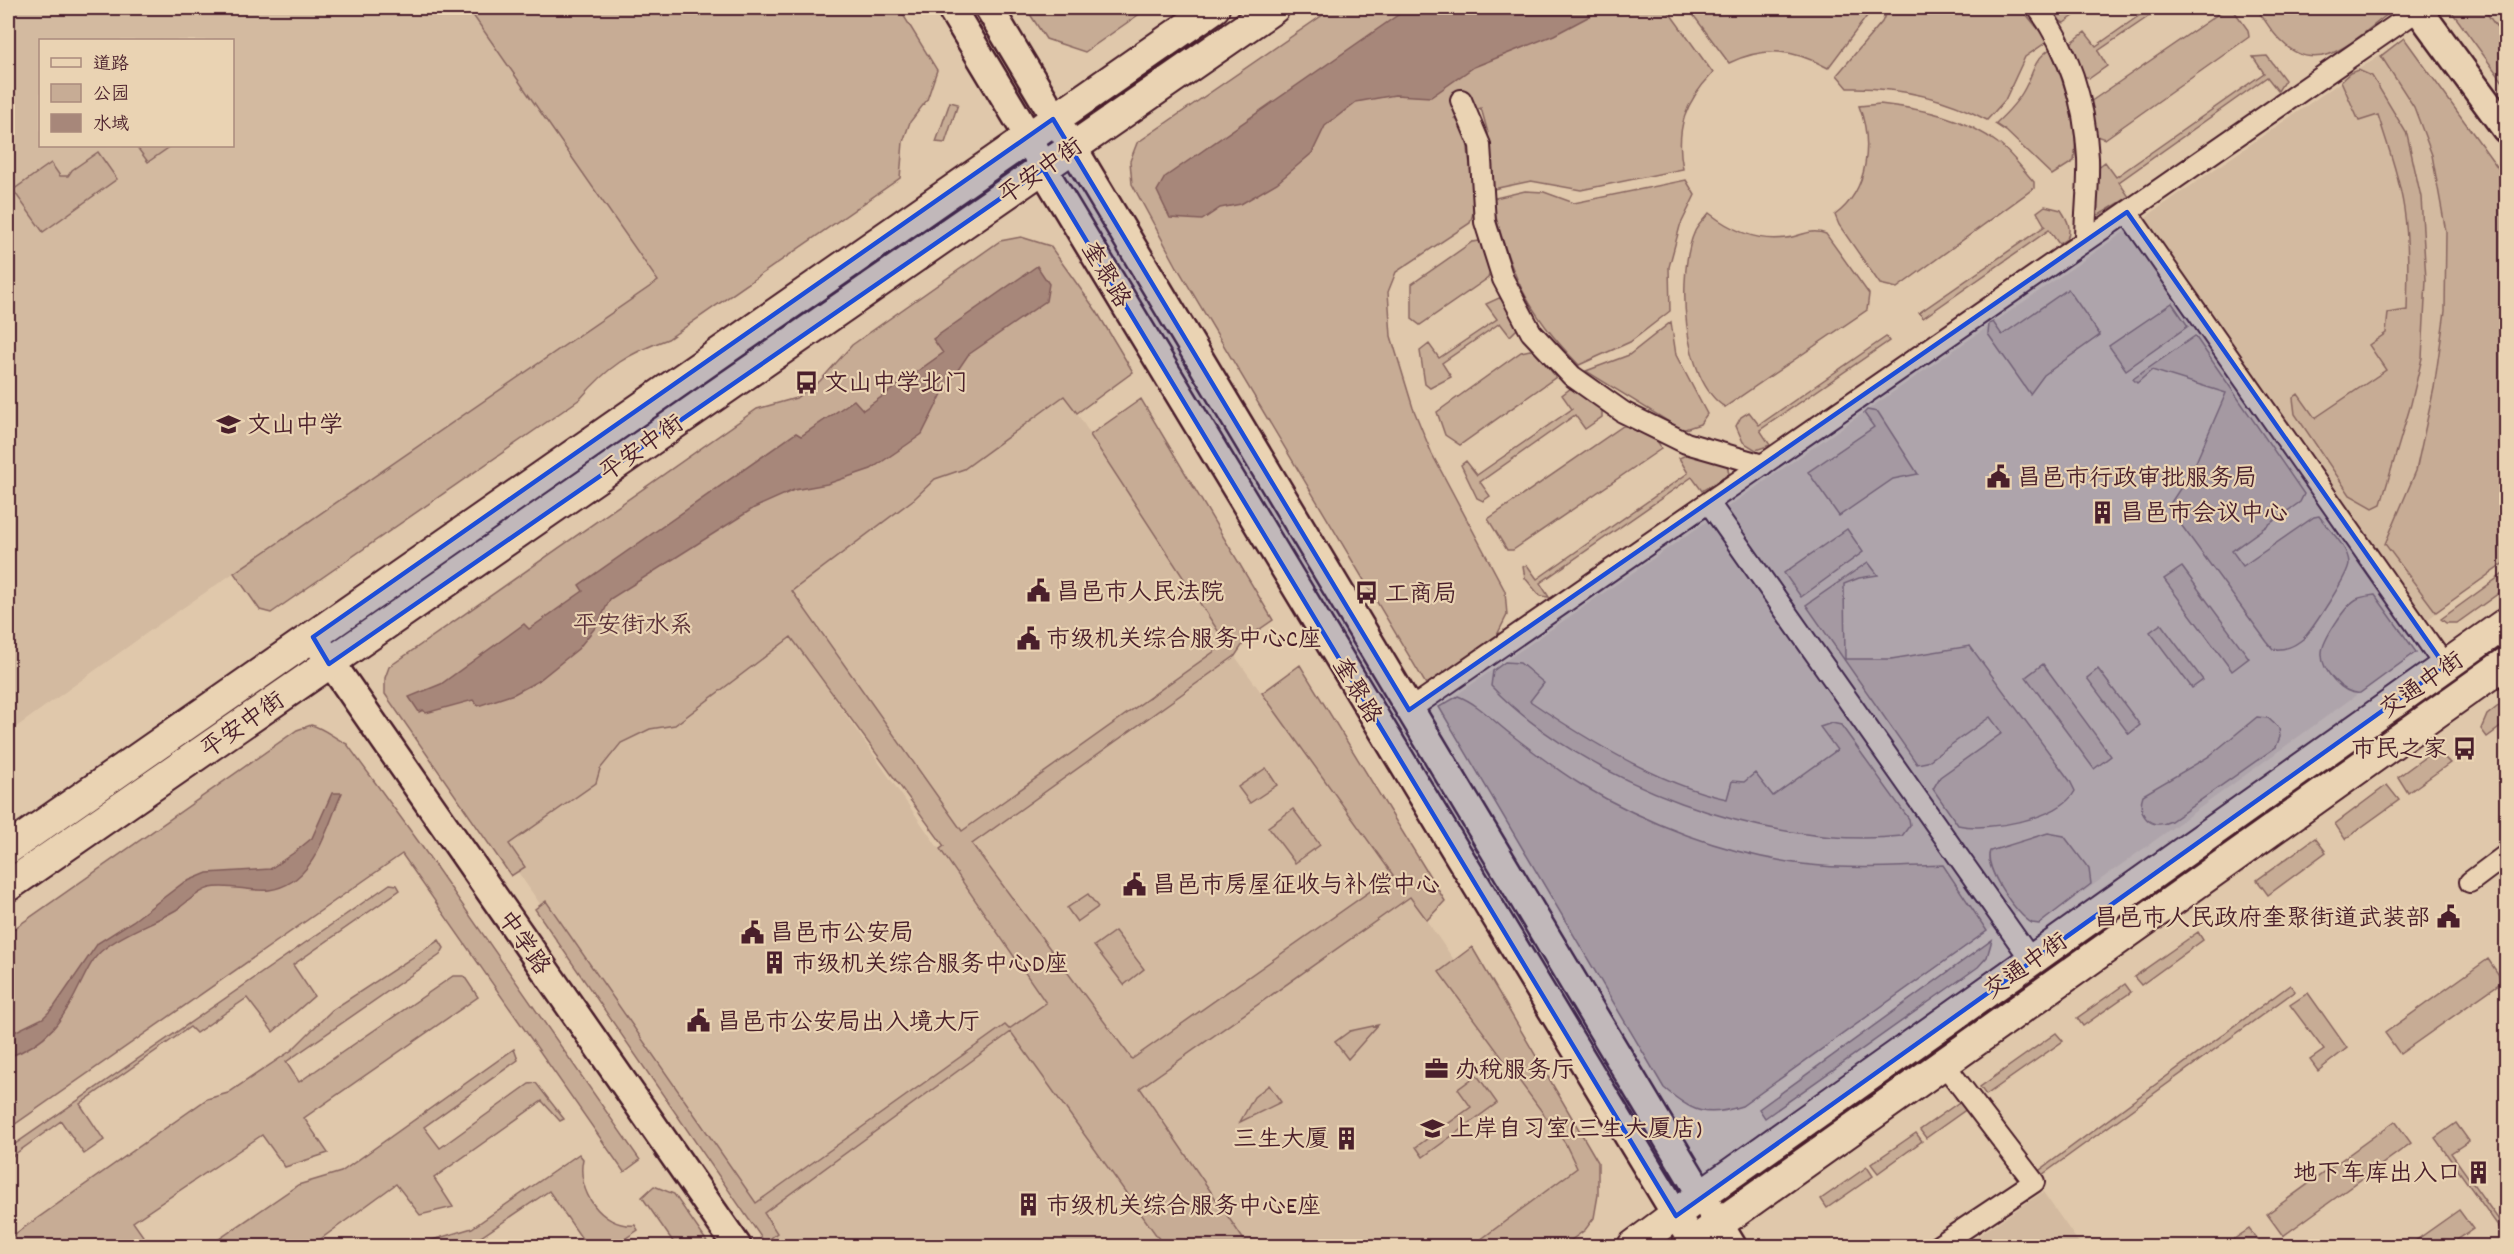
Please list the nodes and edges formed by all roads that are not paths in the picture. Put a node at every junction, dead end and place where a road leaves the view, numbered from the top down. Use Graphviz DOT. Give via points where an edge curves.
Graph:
graph roads {
  1 [pos="951,8"];
  2 [pos="989,8"];
  3 [pos="1214,8"];
  4 [pos="1274,8"];
  5 [pos="2038,8"];
  6 [pos="2417,9"];
  7 [pos="1461,100"];
  8 [pos="1053,119"];
  9 [pos="2506,129"];
  10 [pos="1030,139"];
  11 [pos="1071,148"];
  12 [pos="1043,169"];
  13 [pos="2127,212"];
  14 [pos="2085,241"];
  15 [pos="1762,465"];
  16 [pos="1708,503"];
  17 [pos="2506,623"];
  18 [pos="314,637"];
  19 [pos="2506,663"];
  20 [pos="329,664"];
  21 [pos="2445,666"];
  22 [pos="1409,710"];
  23 [pos="8,849"];
  24 [pos="2506,855"];
  25 [pos="2470,882"];
  26 [pos="8,886"];
  27 [pos="2032,961"];
  28 [pos="1944,1064"];
  29 [pos="1701,1196"];
  30 [pos="1676,1216"];
  31 [pos="1725,1235"];
  32 [pos="1692,1245"];
  33 [pos="737,1246"];
  34 [pos="1633,1246"];
  35 [pos="1938,1246"];
  1 -- 10 [label="main road, 奎聚路"];
  2 -- 8 [label="main road, 奎聚路"];
  3 -- 8 [label="main road, 平安中街"];
  4 -- 11 [label="main road, 平安中街"];
  5 -- 14 [label="street" via="2049,22 2071,69 2084,112 2088,161"];
  6 -- 9 [label="main road"];
  6 -- 13 [label="street"];
  7 -- 15 [label="street" via="1480,145 1485,222 1503,279 1531,332 1572,376 1623,412 1686,443"];
  8 -- 10 [label="main road, 平安中街"];
  8 -- 11 [label="main road, 奎聚路"];
  10 -- 12 [label="main road, 奎聚路"];
  10 -- 18 [label="main road, 平安中街"];
  11 -- 12 [label="main road, 平安中街"];
  11 -- 22 [label="main road, 奎聚路"];
  12 -- 20 [label="main road, 平安中街"];
  12 -- 30 [label="main road, 奎聚路"];
  13 -- 14 [label="street"];
  13 -- 21 [label="street"];
  14 -- 15 [label="street"];
  15 -- 16 [label="street"];
  16 -- 22 [label="street"];
  16 -- 27 [label="street"];
  17 -- 21 [label="main road, 交通中街"];
  18 -- 20 [label="main road, 中学路"];
  18 -- 23 [label="main road, 平安中街"];
  19 -- 28 [label="main road, 交通中街"];
  20 -- 26 [label="main road, 平安中街"];
  20 -- 33 [label="main road, 中学路"];
  21 -- 27 [label="main road, 交通中街"];
  22 -- 29 [label="main road, 奎聚路"];
  24 -- 25 [label="street"];
  27 -- 29 [label="main road, 交通中街"];
  28 -- 31 [label="main road, 交通中街"];
  28 -- 35 [label="street" via="2034,1182"];
  29 -- 30 [label="main road, 交通中街"];
  29 -- 31 [label="main road, 奎聚路"];
  30 -- 32 [label="main road, 奎聚路"];
  30 -- 34 [label="main road, 交通中街"];
  31 -- 32 [label="main road, 交通中街"];
}
